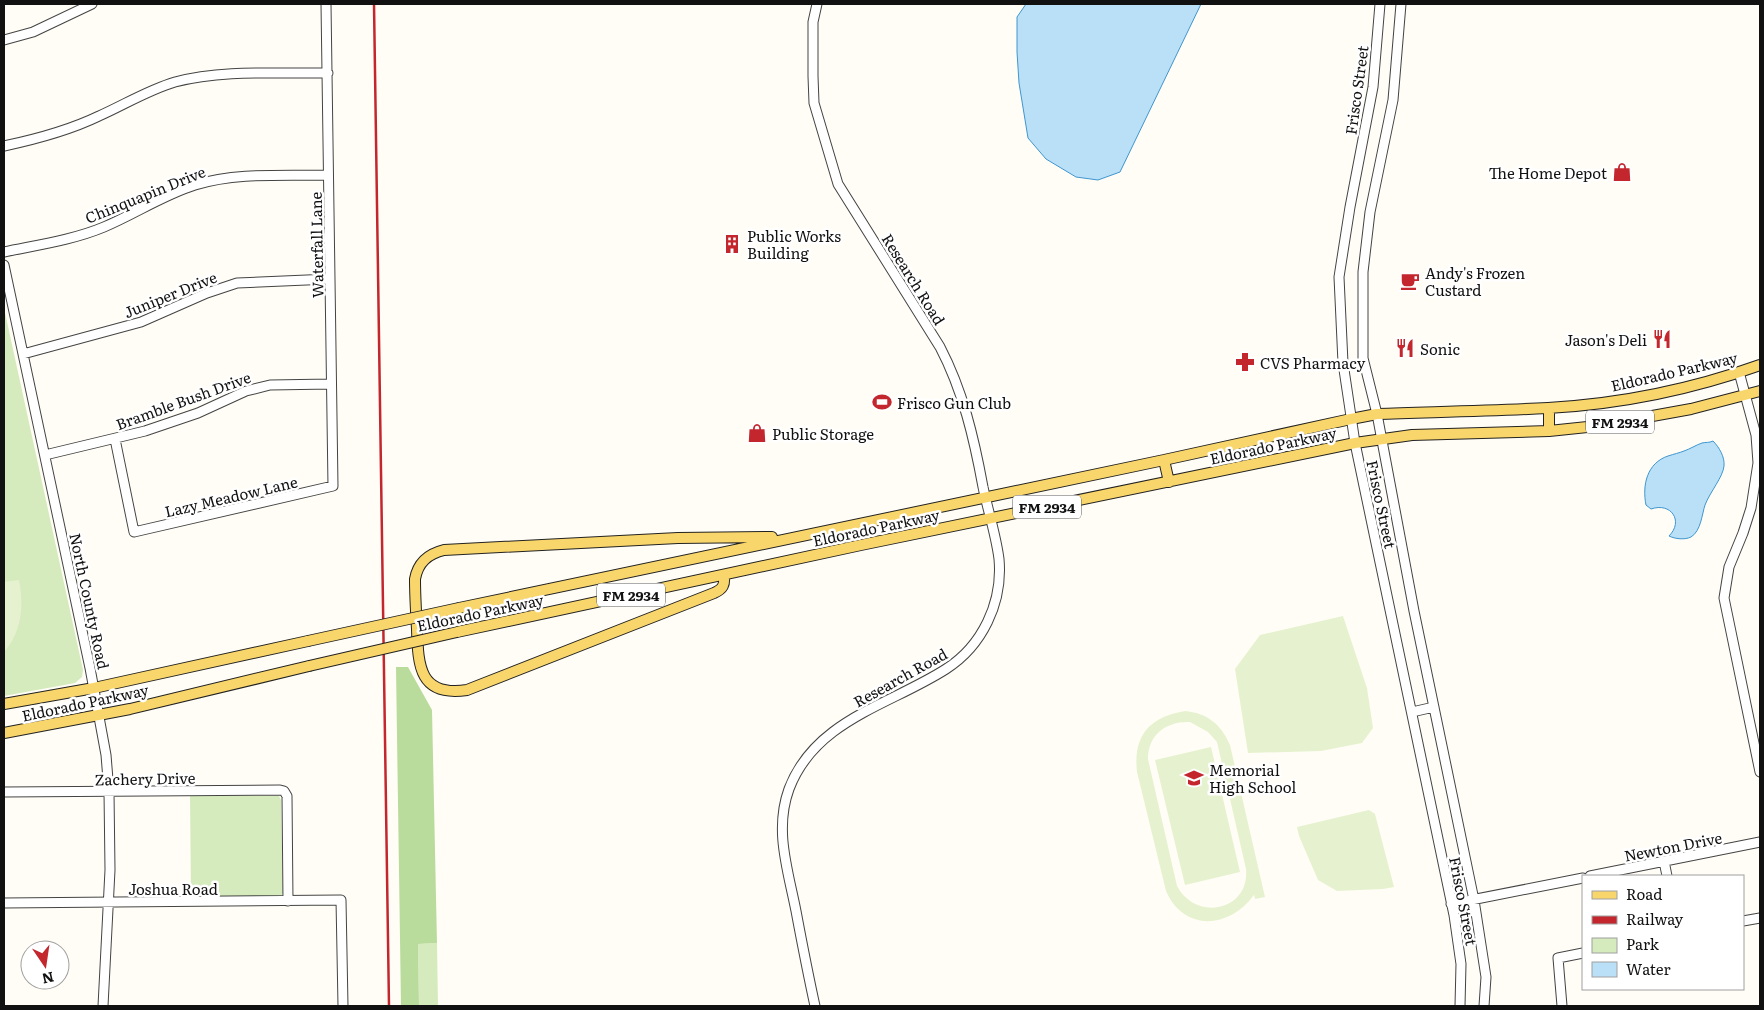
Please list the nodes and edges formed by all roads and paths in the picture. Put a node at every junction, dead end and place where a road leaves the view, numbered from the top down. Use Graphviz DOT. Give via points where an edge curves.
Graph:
graph roads {
  1 [pos="92,4"];
  2 [pos="326,4"];
  3 [pos="817,4"];
  4 [pos="1380,4"];
  5 [pos="1401,4"];
  6 [pos="4,40"];
  7 [pos="328,74"];
  8 [pos="4,146"];
  9 [pos="328,175"];
  10 [pos="4,252"];
  11 [pos="4,265"];
  12 [pos="330,279"];
  13 [pos="23,354"];
  14 [pos="1760,365"];
  15 [pos="1739,372"];
  16 [pos="331,384"];
  17 [pos="1760,390"];
  18 [pos="1746,395"];
  19 [pos="1549,408"];
  20 [pos="1377,414"];
  21 [pos="1351,419"];
  22 [pos="1548,431"];
  23 [pos="115,439"];
  24 [pos="1381,439"];
  25 [pos="1355,443"];
  26 [pos="45,455"];
  27 [pos="1164,460"];
  28 [pos="1169,482"];
  29 [pos="333,486"];
  30 [pos="986,497"];
  31 [pos="991,518"];
  32 [pos="801,536"];
  33 [pos="724,575"];
  34 [pos="94,688"];
  35 [pos="4,704"];
  36 [pos="1434,707"];
  37 [pos="1412,712"];
  38 [pos="99,716"];
  39 [pos="4,733"];
  40 [pos="1760,772"];
  41 [pos="4,792"];
  42 [pos="109,792"];
  43 [pos="1760,842"];
  44 [pos="1664,861"];
  45 [pos="1595,875"];
  46 [pos="1667,875"];
  47 [pos="1582,878"];
  48 [pos="1474,900"];
  49 [pos="288,901"];
  50 [pos="108,902"];
  51 [pos="4,903"];
  52 [pos="1452,904"];
  53 [pos="1760,918"];
  54 [pos="1744,922"];
  55 [pos="1582,953"];
  56 [pos="103,1006"];
  57 [pos="343,1006"];
  58 [pos="815,1006"];
  59 [pos="1460,1006"];
  60 [pos="1484,1006"];
  61 [pos="1562,1006"];
  1 -- 6 [label="street" via="33,32"];
  2 -- 7 [label="street, Waterfall Lane"];
  3 -- 30 [label="street, Research Road" via="813,22 814,103 838,184 954,373 972,432"];
  4 -- 21 [label="street, Frisco Street" via="1373,87 1339,277 1343,363"];
  5 -- 20 [label="street, Frisco Street" via="1392,100 1370,212 1363,272 1363,358"];
  7 -- 8 [label="street" via="205,76 174,82 69,129"];
  7 -- 9 [label="street, Waterfall Lane"];
  9 -- 10 [label="street, Chinquapin Drive" via="268,176 204,183 102,228"];
  9 -- 12 [label="street, Waterfall Lane"];
  11 -- 13 [label="street, North County Road"];
  12 -- 13 [label="street, Juniper Drive" via="237,283 142,322"];
  12 -- 16 [label="street, Waterfall Lane"];
  13 -- 26 [label="street, North County Road"];
  14 -- 15 [label="main road, Eldorado Parkway"];
  15 -- 18 [label="street"];
  15 -- 19 [label="main road, Eldorado Parkway" via="1646,396"];
  16 -- 23 [label="street, Bramble Bush Drive" via="270,385 246,391 198,413"];
  16 -- 29 [label="street, Waterfall Lane"];
  17 -- 18 [label="main road, Eldorado Parkway / FM 2934"];
  18 -- 22 [label="main road, Eldorado Parkway / FM 2934" via="1646,418"];
  18 -- 40 [label="street" via="1757,442 1757,470 1751,508 1729,567 1724,598"];
  19 -- 20 [label="main road, Eldorado Parkway"];
  19 -- 22 [label="main road"];
  20 -- 21 [label="main road, Eldorado Parkway"];
  20 -- 24 [label="street, Frisco Street"];
  21 -- 25 [label="street, Frisco Street"];
  21 -- 27 [label="main road, Eldorado Parkway"];
  22 -- 24 [label="main road, Eldorado Parkway / FM 2934" via="1421,434"];
  23 -- 26 [label="street, Bramble Bush Drive"];
  23 -- 29 [label="street, Lazy Meadow Lane" via="134,532"];
  24 -- 25 [label="main road, Eldorado Parkway / FM 2934"];
  24 -- 36 [label="street, Frisco Street"];
  25 -- 28 [label="main road, Eldorado Parkway / FM 2934"];
  25 -- 37 [label="street, Frisco Street"];
  26 -- 34 [label="street, North County Road"];
  27 -- 28 [label="main road"];
  27 -- 30 [label="main road, Eldorado Parkway"];
  28 -- 31 [label="main road, Eldorado Parkway / FM 2934"];
  30 -- 31 [label="street, Research Road"];
  30 -- 32 [label="main road, Eldorado Parkway"];
  31 -- 33 [label="main road, Eldorado Parkway / FM 2934"];
  31 -- 58 [label="street, Research Road" via="999,558 999,584 991,615 975,643 945,670 833,731 806,758 789,790 783,813 782,842"];
  32 -- 33 [label="main road" via="678,538 432,553 416,570 415,579 420,670 441,690 467,690 722,590"];
  32 -- 34 [label="main road, Eldorado Parkway, bridge"];
  33 -- 38 [label="main road, Eldorado Parkway / FM 2934, bridge" via="457,632"];
  34 -- 35 [label="main road, Eldorado Parkway"];
  34 -- 38 [label="street, North County Road"];
  36 -- 37 [label="street"];
  36 -- 48 [label="street, Frisco Street"];
  37 -- 52 [label="street, Frisco Street"];
  38 -- 39 [label="main road, Eldorado Parkway"];
  38 -- 42 [label="street, North County Road"];
  41 -- 42 [label="street, Zachery Drive"];
  42 -- 49 [label="street, Zachery Drive" via="280,790 286,794"];
  42 -- 50 [label="street, North County Road"];
  43 -- 44 [label="street, Newton Drive"];
  44 -- 45 [label="street, Newton Drive"];
  44 -- 46 [label="street"];
  47 -- 48 [label="street"];
  48 -- 52 [label="street"];
  48 -- 60 [label="street, Frisco Street" via="1486,977"];
  49 -- 50 [label="street, Joshua Road"];
  49 -- 57 [label="street, Joshua Road" via="342,900"];
  50 -- 51 [label="street, Joshua Road"];
  50 -- 56 [label="street, North County Road"];
  52 -- 59 [label="street, Frisco Street" via="1461,964"];
  53 -- 54 [label="street"];
  55 -- 61 [label="street" via="1558,958"];
}
